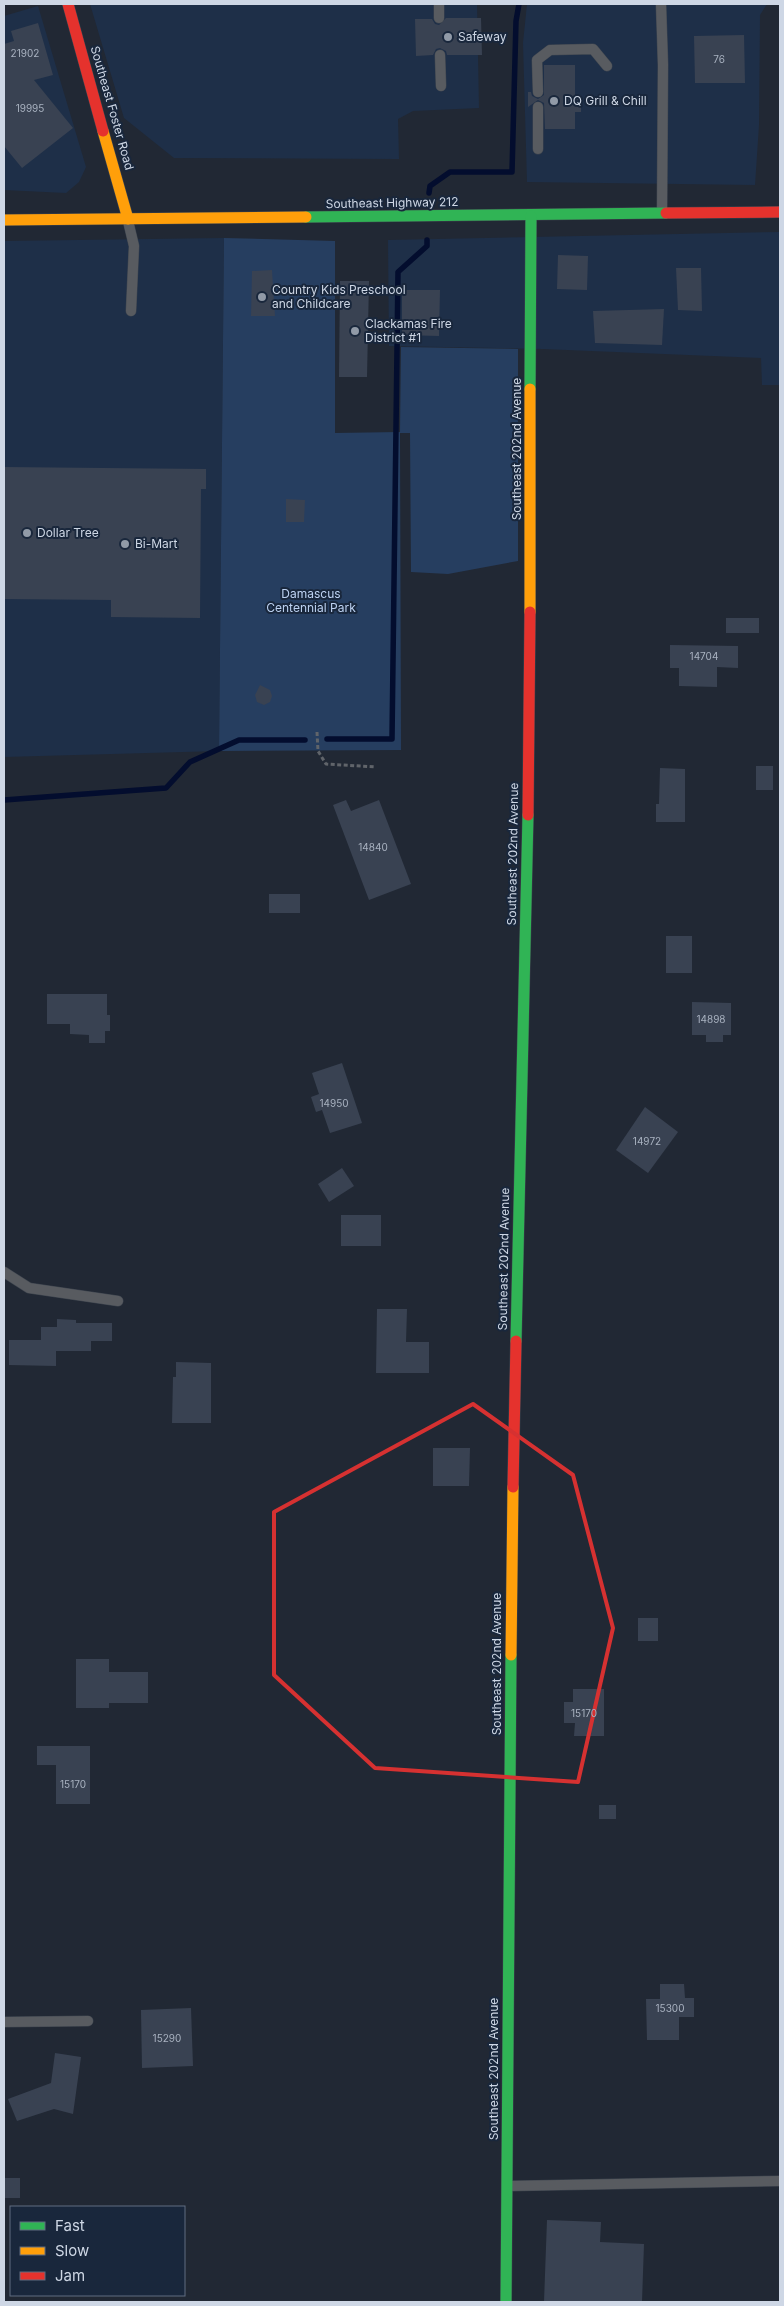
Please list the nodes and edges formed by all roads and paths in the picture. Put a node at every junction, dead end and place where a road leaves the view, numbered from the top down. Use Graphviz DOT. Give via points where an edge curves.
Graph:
graph roads {
  1 [pos="68,4"];
  2 [pos="439,4"];
  3 [pos="661,4"];
  4 [pos="440,18"];
  5 [pos="440,55"];
  6 [pos="607,66"];
  7 [pos="441,86"];
  8 [pos="538,92"];
  9 [pos="538,107"];
  10 [pos="538,149"];
  11 [pos="780,212"];
  12 [pos="662,214"];
  13 [pos="530,216"];
  14 [pos="128,219"];
  15 [pos="4,220"];
  16 [pos="131,312"];
  17 [pos="317,732"];
  18 [pos="376,767"];
  19 [pos="4,1272"];
  20 [pos="118,1301"];
  21 [pos="88,2021"];
  22 [pos="4,2022"];
  23 [pos="780,2181"];
  24 [pos="507,2186"];
  25 [pos="506,2302"];
  1 -- 14 [label="main road, Southeast Foster Road"];
  2 -- 4 [label="lane"];
  3 -- 12 [label="lane"];
  5 -- 7 [label="lane"];
  6 -- 8 [label="lane" via="593,49 550,50 537,60"];
  9 -- 10 [label="lane"];
  11 -- 12 [label="main road, Southeast Highway 212"];
  12 -- 13 [label="main road, Southeast Highway 212"];
  13 -- 14 [label="main road, Southeast Highway 212"];
  13 -- 24 [label="main road, Southeast 202nd Avenue" via="529,778 513,1459"];
  14 -- 15 [label="main road, Southeast Highway 212"];
  14 -- 16 [label="lane" via="134,246"];
  17 -- 18 [label="path" via="318,751 326,764"];
  19 -- 20 [label="lane" via="29,1288"];
  21 -- 22 [label="lane"];
  23 -- 24 [label="lane"];
  24 -- 25 [label="main road, Southeast 202nd Avenue"];
}
